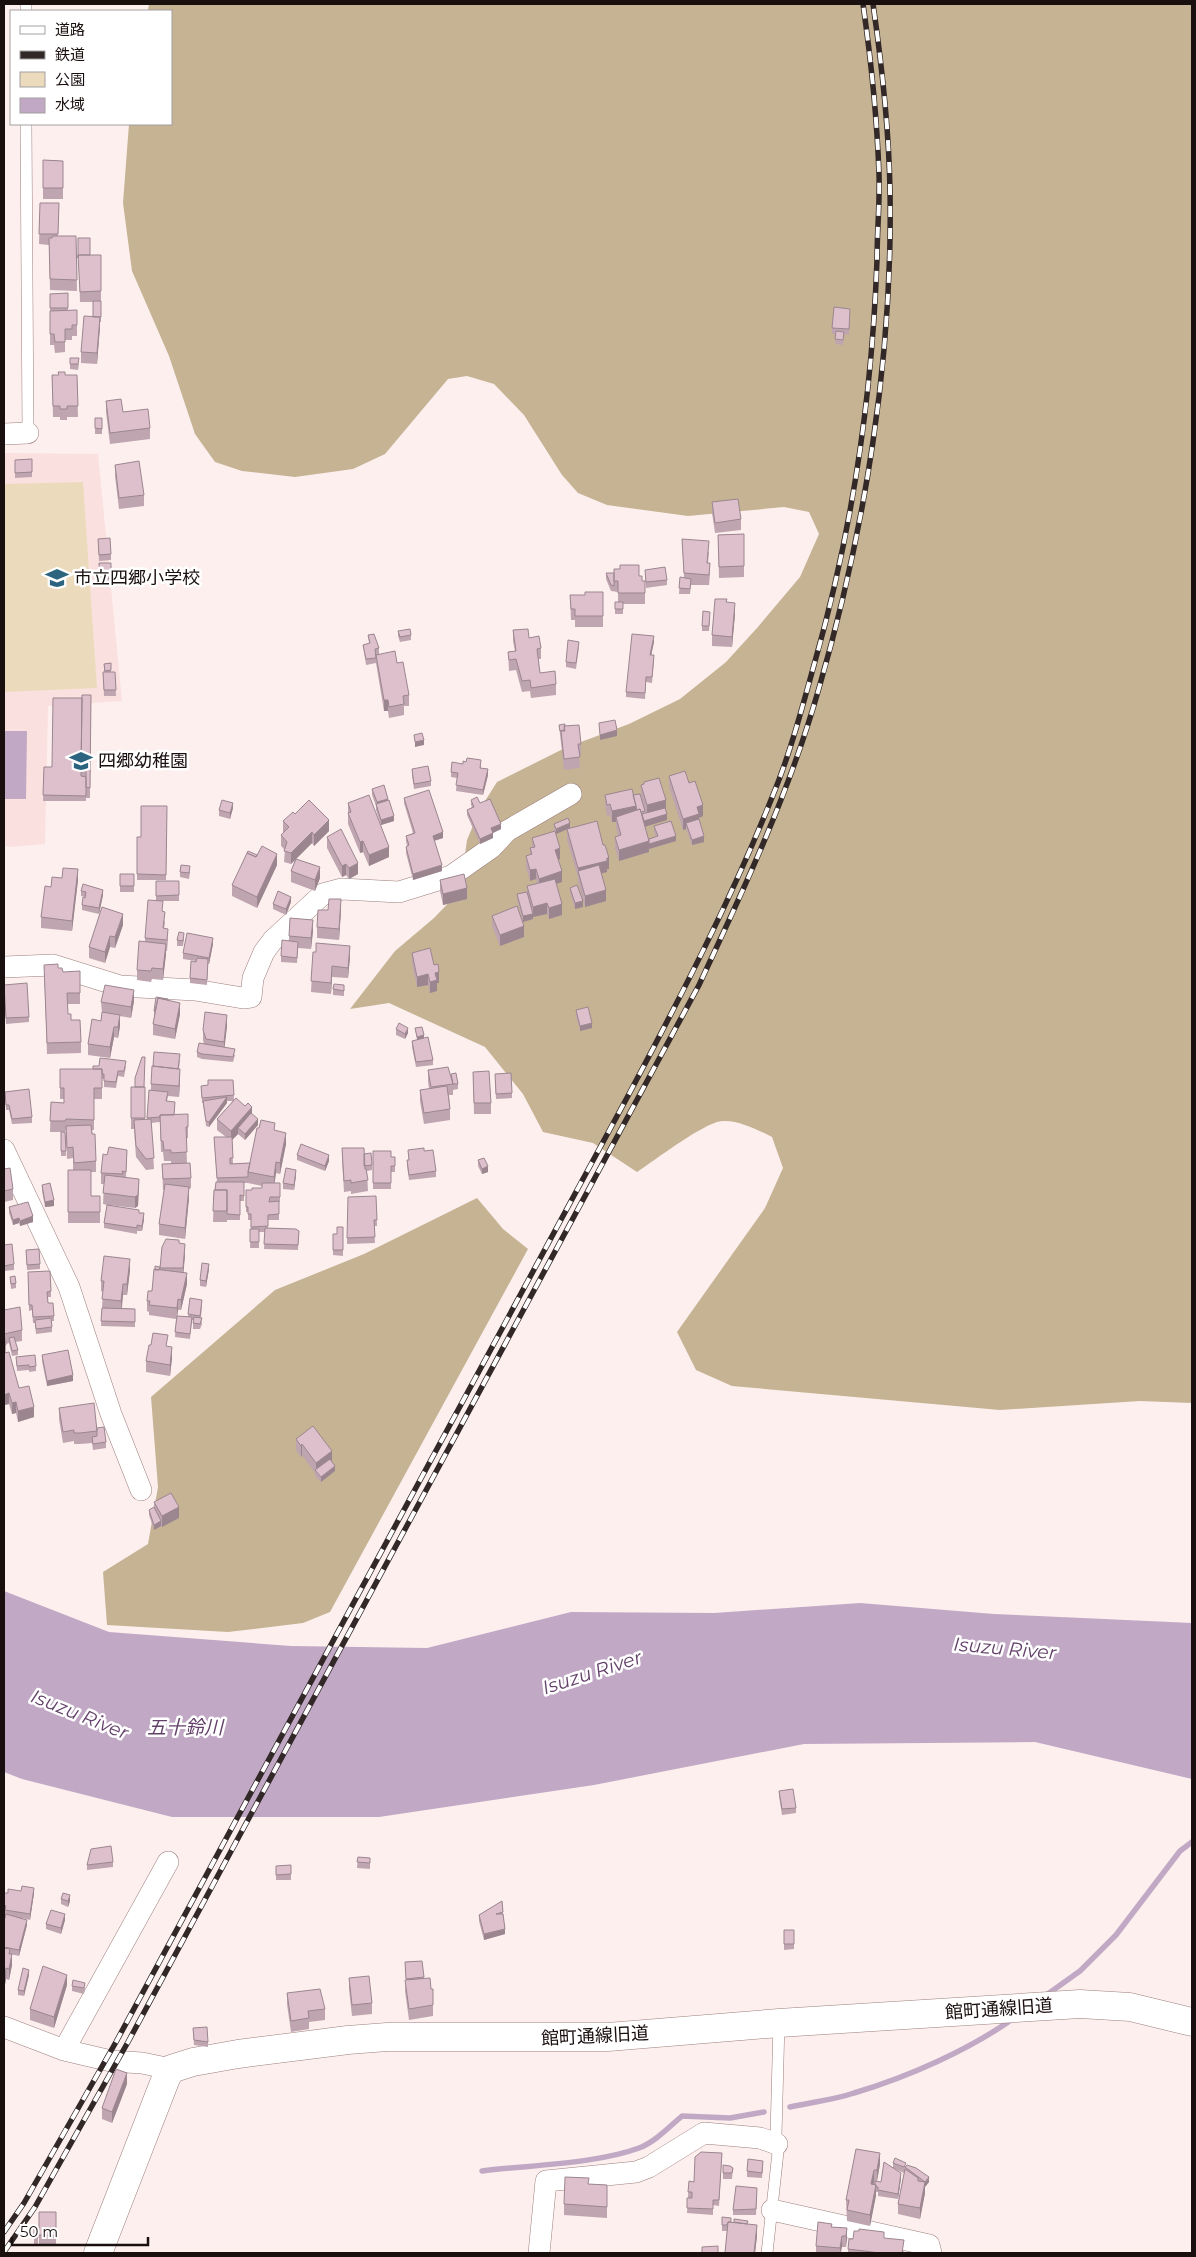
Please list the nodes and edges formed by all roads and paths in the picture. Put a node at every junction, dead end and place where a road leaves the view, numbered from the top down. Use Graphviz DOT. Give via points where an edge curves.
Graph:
graph roads {
  1 [pos="26,125"];
  2 [pos="4,434"];
  3 [pos="28,434"];
  4 [pos="571,794"];
  5 [pos="4,967"];
  6 [pos="4,1150"];
  7 [pos="141,1490"];
  8 [pos="168,1862"];
  9 [pos="1192,2022"];
  10 [pos="779,2023"];
  11 [pos="9,2033"];
  12 [pos="64,2050"];
  13 [pos="171,2069"];
  14 [pos="777,2144"];
  15 [pos="772,2210"];
  16 [pos="98,2253"];
  17 [pos="539,2253"];
  18 [pos="766,2253"];
  19 [pos="931,2253"];
  1 -- 3 [label="lane"];
  2 -- 3 [label="street"];
  4 -- 5 [label="street" via="507,831 491,848 451,876 399,892 342,889 323,894 264,952 253,978 251,997 120,986 53,965"];
  6 -- 7 [label="street" via="69,1288 111,1414"];
  8 -- 12 [label="street"];
  9 -- 10 [label="street, 館町通線旧道" via="1130,2007 1080,2004"];
  10 -- 13 [label="street, 館町通線旧道" via="608,2037 386,2037 238,2054"];
  10 -- 14 [label="lane"];
  11 -- 12 [label="street, 館町通線旧道"];
  12 -- 13 [label="street, 館町通線旧道" via="111,2061"];
  13 -- 16 [label="street"];
  14 -- 15 [label="lane"];
  14 -- 17 [label="street" via="760,2138 704,2133 649,2168 636,2172 546,2181"];
  15 -- 18 [label="lane"];
  15 -- 19 [label="street" via="929,2245"];
}
